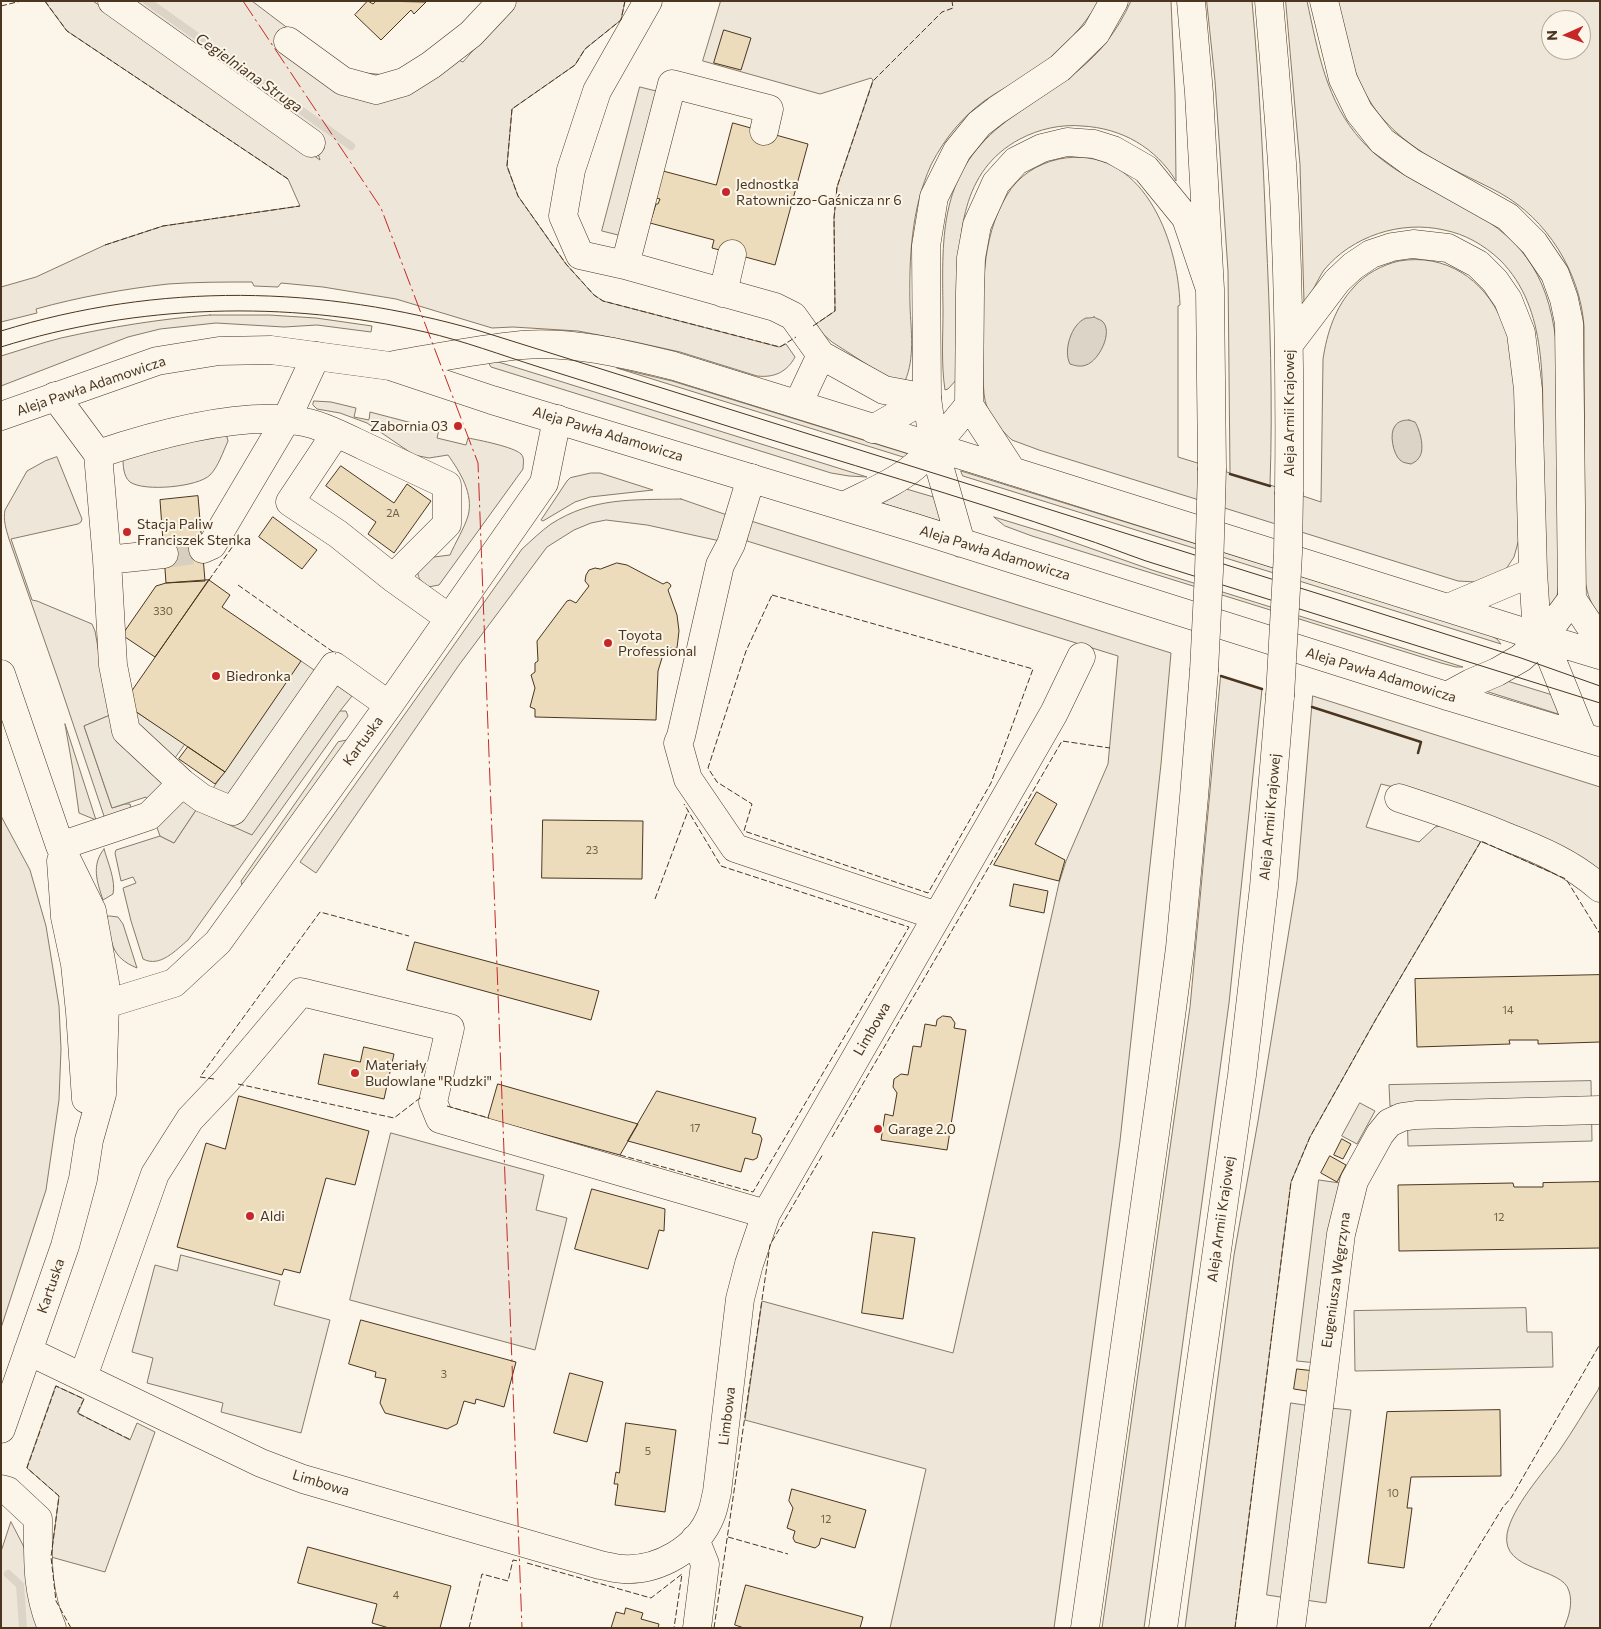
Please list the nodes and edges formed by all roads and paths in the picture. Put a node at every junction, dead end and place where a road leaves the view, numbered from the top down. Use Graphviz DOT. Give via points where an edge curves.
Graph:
graph roads {
  1 [pos="112,1"];
  2 [pos="502,1"];
  3 [pos="648,1"];
  4 [pos="1114,1"];
  5 [pos="1191,1"];
  6 [pos="1269,1"];
  7 [pos="1324,1"];
  8 [pos="288,41"];
  9 [pos="764,131"];
  10 [pos="311,143"];
  11 [pos="732,254"];
  12 [pos="625,265"];
  13 [pos="1210,289"];
  14 [pos="723,293"];
  15 [pos="1290,343"];
  16 [pos="821,355"];
  17 [pos="316,356"];
  18 [pos="390,366"];
  19 [pos="55,396"];
  20 [pos="927,398"];
  21 [pos="798,404"];
  22 [pos="969,405"];
  23 [pos="1,416"];
  24 [pos="557,419"];
  25 [pos="286,420"];
  26 [pos="873,429"];
  27 [pos="336,433"];
  28 [pos="934,448"];
  29 [pos="98,454"];
  30 [pos="1012,471"];
  31 [pos="751,478"];
  32 [pos="844,506"];
  33 [pos="961,542"];
  34 [pos="202,549"];
  35 [pos="164,554"];
  36 [pos="107,560"];
  37 [pos="1533,572"];
  38 [pos="393,578"];
  39 [pos="1572,599"];
  40 [pos="1448,608"];
  41 [pos="449,618"];
  42 [pos="1543,638"];
  43 [pos="1600,641"];
  44 [pos="1600,654"];
  45 [pos="1081,657"];
  46 [pos="1,674"];
  47 [pos="1447,696"];
  48 [pos="389,705"];
  49 [pos="1591,740"];
  50 [pos="182,783"];
  51 [pos="1399,798"];
  52 [pos="60,846"];
  53 [pos="1600,888"];
  54 [pos="938,916"];
  55 [pos="93,1008"];
  56 [pos="1600,1110"];
  57 [pos="766,1214"];
  58 [pos="28,1351"];
  59 [pos="83,1377"];
  60 [pos="1,1428"];
  61 [pos="1,1489"];
  62 [pos="695,1539"];
  63 [pos="52,1628"];
  64 [pos="697,1628"];
  65 [pos="1085,1628"];
  66 [pos="1163,1628"];
  67 [pos="1291,1628"];
  1 -- 10 [label="main road"];
  2 -- 8 [label="main road" via="471,34 431,65 404,82 376,90 343,81"];
  3 -- 12 [label="main road" via="597,91 570,170 563,216 580,255"];
  4 -- 20 [label="main road" via="1096,33 1060,68 979,124 957,151 934,197 926,246"];
  5 -- 13 [label="main road"];
  6 -- 15 [label="main road, Aleja Armii Krajowej" via="1283,170"];
  7 -- 39 [label="main road" via="1343,79 1359,112 1382,141 1412,163 1508,217 1534,243 1554,274 1569,323"];
  9 -- 12 [label="main road" via="769,109 672,84"];
  11 -- 14 [label="main road"];
  12 -- 14 [label="main road"];
  13 -- 22 [label="main road" via="1186,218 1146,169 1113,150 1094,144 1067,142 1042,148 1016,161 996,183 977,225 971,258"];
  13 -- 65 [label="main road, bridge" via="1212,468 1209,571 1204,671 1180,948"];
  14 -- 16 [label="main road" via="776,306 793,316"];
  15 -- 37 [label="main road" via="1337,282 1371,254 1413,244 1448,248 1478,264 1508,300 1521,333 1528,389"];
  15 -- 66 [label="main road, Aleja Armii Krajowej, bridge" via="1287,563 1280,696 1264,879 1242,1075"];
  16 -- 20 [label="main road" via="884,390"];
  16 -- 21 [label="main road"];
  17 -- 18 [label="main road, Aleja Pawła Adamowicza"];
  17 -- 19 [label="main road, Aleja Pawła Adamowicza" via="271,350 219,351 157,361"];
  17 -- 25 [label="main road"];
  18 -- 21 [label="main road, Aleja Pawła Adamowicza" via="523,345 565,346 674,366"];
  18 -- 24 [label="main road, Aleja Pawła Adamowicza"];
  19 -- 23 [label="main road, Aleja Pawła Adamowicza"];
  19 -- 29 [label="main road"];
  20 -- 26 [label="main road"];
  20 -- 28 [label="main road"];
  21 -- 26 [label="main road, Aleja Pawła Adamowicza"];
  22 -- 28 [label="main road"];
  22 -- 30 [label="main road"];
  24 -- 31 [label="main road, Aleja Pawła Adamowicza"];
  24 -- 41 [label="main road, Kartuska" via="544,483"];
  25 -- 27 [label="main road" via="306,422"];
  25 -- 29 [label="main road" via="214,424 132,442"];
  25 -- 34 [label="main road" via="212,545"];
  26 -- 28 [label="main road, Aleja Pawła Adamowicza"];
  27 -- 38 [label="main road" via="290,502 338,534"];
  27 -- 38 [label="main road" via="447,485 447,524"];
  28 -- 30 [label="main road, Aleja Pawła Adamowicza"];
  28 -- 32 [label="main road" via="902,475"];
  28 -- 33 [label="main road"];
  29 -- 36 [label="main road"];
  30 -- 40 [label="main road, Aleja Pawła Adamowicza"];
  31 -- 32 [label="main road, Aleja Pawła Adamowicza"];
  31 -- 54 [label="main road" via="731,544 720,566 678,743 688,779 735,848"];
  32 -- 33 [label="main road, Aleja Pawła Adamowicza"];
  33 -- 47 [label="main road, Aleja Pawła Adamowicza"];
  35 -- 36 [label="main road"];
  36 -- 50 [label="main road" via="113,665 126,731"];
  37 -- 40 [label="main road"];
  37 -- 42 [label="main road" via="1536,618"];
  38 -- 41 [label="main road"];
  39 -- 42 [label="main road"];
  39 -- 43 [label="main road"];
  40 -- 42 [label="main road, Aleja Pawła Adamowicza"];
  41 -- 48 [label="main road, Kartuska"];
  42 -- 44 [label="main road, Aleja Pawła Adamowicza"];
  42 -- 47 [label="main road" via="1521,658"];
  42 -- 49 [label="main road"];
  45 -- 54 [label="main road, Limbowa" via="1054,713"];
  46 -- 52 [label="main road, Kartuska"];
  47 -- 49 [label="main road, Aleja Pawła Adamowicza"];
  48 -- 50 [label="main road" via="334,666 233,811 202,798"];
  48 -- 55 [label="main road, Kartuska" via="218,942 174,983"];
  50 -- 52 [label="main road" via="149,816"];
  51 -- 53 [label="main road" via="1461,818 1533,847 1570,865"];
  52 -- 55 [label="main road, Kartuska" via="92,910 104,983"];
  54 -- 57 [label="main road, Limbowa"];
  55 -- 58 [label="main road, Kartuska" via="102,1094 65,1246"];
  56 -- 67 [label="main road, Eugeniusza Węgrzyna" via="1416,1115 1389,1123 1380,1134 1354,1181 1341,1234"];
  57 -- 59 [label="main road" via="440,1119 433,1102 450,1028 302,992 190,1119 155,1174"];
  57 -- 62 [label="main road, Limbowa" via="740,1300 718,1492 711,1516"];
  58 -- 59 [label="main road, Limbowa"];
  58 -- 60 [label="main road, Kartuska"];
  59 -- 62 [label="main road, Limbowa" via="261,1463 303,1479 600,1565 623,1569 650,1567 688,1548"];
  61 -- 63 [label="main road" via="8,1491 38,1519 38,1574 44,1610"];
  62 -- 64 [label="main road" via="705,1564"];
}
